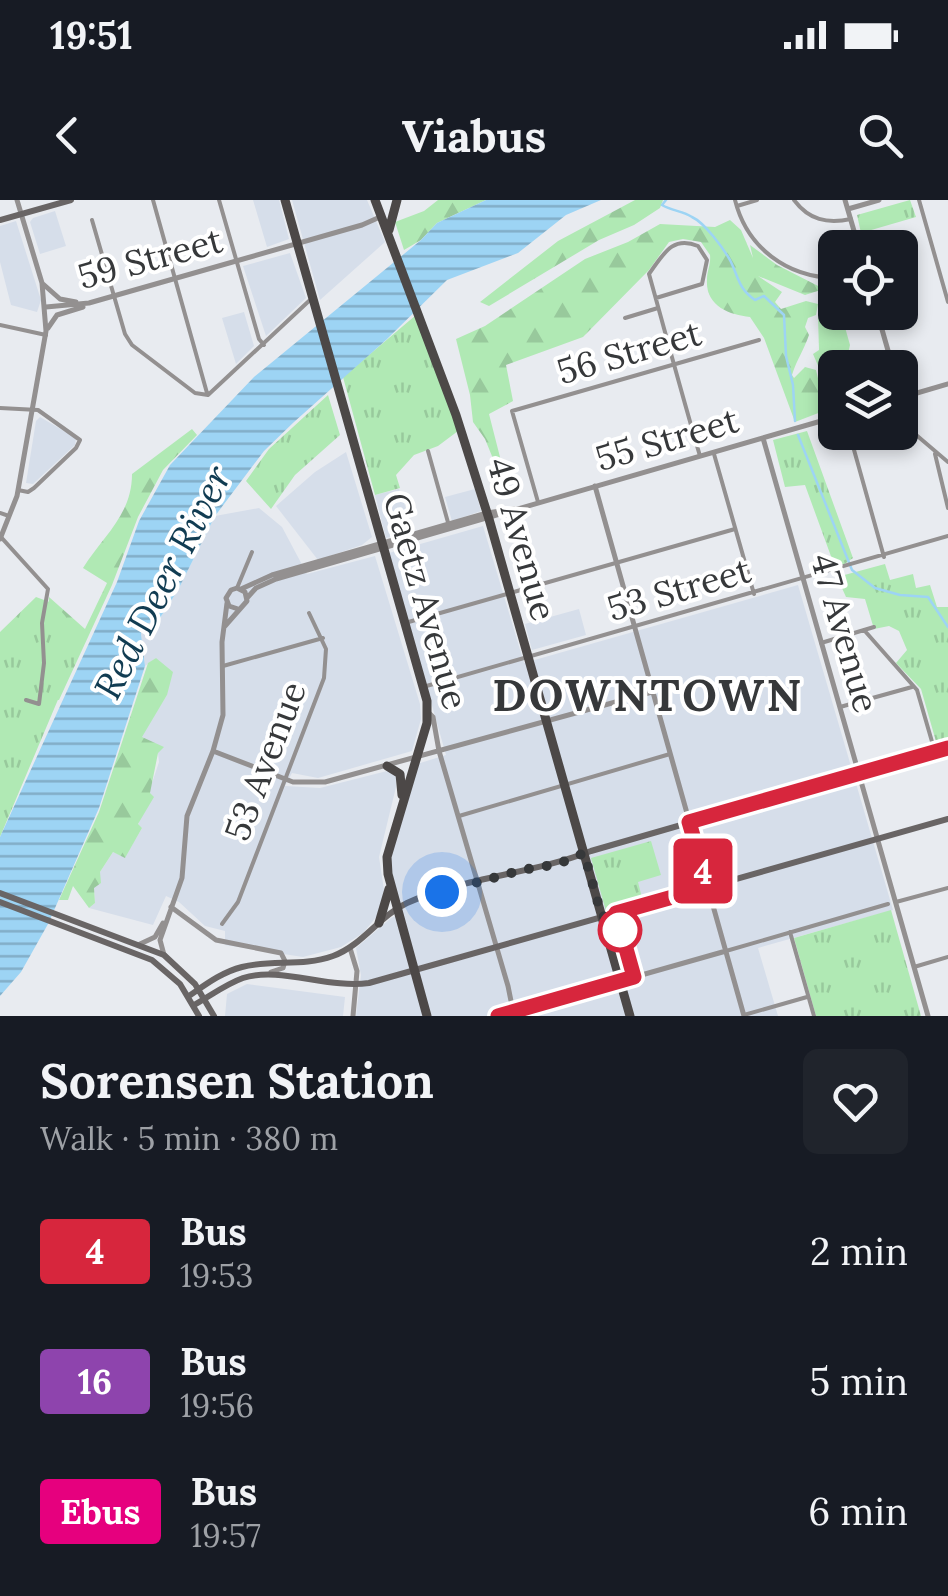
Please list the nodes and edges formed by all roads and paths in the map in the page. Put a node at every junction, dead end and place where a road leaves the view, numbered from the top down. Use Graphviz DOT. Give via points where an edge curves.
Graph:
graph roads {
  1 [pos="17,200"];
  2 [pos="71,200"];
  3 [pos="152,200"];
  4 [pos="219,200"];
  5 [pos="285,200"];
  6 [pos="375,200"];
  7 [pos="397,200"];
  8 [pos="757,200"];
  9 [pos="794,200"];
  10 [pos="845,200"];
  11 [pos="878,200"];
  12 [pos="919,200"];
  13 [pos="736,203"];
  14 [pos="848,209"];
  15 [pos="22,214"];
  16 [pos="381,216"];
  17 [pos="850,219"];
  18 [pos="0,220"];
  19 [pos="92,220"];
  20 [pos="853,230"];
  21 [pos="390,238"];
  22 [pos="297,243"];
  23 [pos="236,261"];
  24 [pos="818,277"];
  25 [pos="174,278"];
  26 [pos="42,284"];
  27 [pos="114,296"];
  28 [pos="311,298"];
  29 [pos="656,298"];
  30 [pos="948,302"];
  31 [pos="89,303"];
  32 [pos="46,307"];
  33 [pos="658,308"];
  34 [pos="625,318"];
  35 [pos="0,325"];
  36 [pos="46,333"];
  37 [pos="759,340"];
  38 [pos="264,345"];
  39 [pos="674,365"];
  40 [pos="948,384"];
  41 [pos="918,393"];
  42 [pos="208,394"];
  43 [pos="0,408"];
  44 [pos="33,409"];
  45 [pos="818,422"];
  46 [pos="918,437"];
  47 [pos="762,438"];
  48 [pos="853,450"];
  49 [pos="428,451"];
  50 [pos="714,452"];
  51 [pos="936,454"];
  52 [pos="700,456"];
  53 [pos="948,462"];
  54 [pos="594,486"];
  55 [pos="18,490"];
  56 [pos="538,502"];
  57 [pos="948,508"];
  58 [pos="0,513"];
  59 [pos="10,516"];
  60 [pos="488,516"];
  61 [pos="449,527"];
  62 [pos="736,530"];
  63 [pos="948,536"];
  64 [pos="0,538"];
  65 [pos="382,546"];
  66 [pos="252,552"];
  67 [pos="884,557"];
  68 [pos="616,563"];
  69 [pos="803,580"];
  70 [pos="239,588"];
  71 [pos="510,594"];
  72 [pos="754,594"];
  73 [pos="248,598"];
  74 [pos="227,603"];
  75 [pos="238,609"];
  76 [pos="309,613"];
  77 [pos="404,623"];
  78 [pos="225,626"];
  79 [pos="634,627"];
  80 [pos="874,628"];
  81 [pos="864,630"];
  82 [pos="323,638"];
  83 [pos="822,642"];
  84 [pos="528,657"];
  85 [pos="223,666"];
  86 [pos="914,686"];
  87 [pos="423,687"];
  88 [pos="652,692"];
  89 [pos="26,700"];
  90 [pos="840,707"];
  91 [pos="428,712"];
  92 [pos="546,722"];
  93 [pos="948,748"];
  94 [pos="213,751"];
  95 [pos="439,751"];
  96 [pos="935,752"];
  97 [pos="670,754"];
  98 [pos="418,757"];
  99 [pos="387,766"];
  100 [pos="858,774"];
  101 [pos="285,779"];
  102 [pos="564,785"];
  103 [pos="402,803"];
  104 [pos="457,817"];
  105 [pos="948,819"];
  106 [pos="689,822"];
  107 [pos="878,839"];
  108 [pos="584,853"];
  109 [pos="390,882"];
  110 [pos="476,882"];
  111 [pos="708,887"];
  112 [pos="948,888"];
  113 [pos="0,893"];
  114 [pos="0,902"];
  115 [pos="892,903"];
  116 [pos="398,908"];
  117 [pos="170,909"];
  118 [pos="602,917"];
  119 [pos="64,922"];
  120 [pos="380,923"];
  121 [pos="222,924"];
  122 [pos="790,932"];
  123 [pos="140,944"];
  124 [pos="252,947"];
  125 [pos="350,948"];
  126 [pos="495,948"];
  127 [pos="726,951"];
  128 [pos="164,955"];
  129 [pos="948,957"];
  130 [pos="255,964"];
  131 [pos="284,964"];
  132 [pos="914,967"];
  133 [pos="414,970"];
  134 [pos="254,975"];
  135 [pos="620,981"];
  136 [pos="356,985"];
  137 [pos="199,989"];
  138 [pos="189,996"];
  139 [pos="808,996"];
  140 [pos="205,999"];
  141 [pos="194,1005"];
  142 [pos="513,1014"];
  143 [pos="199,1016"];
  144 [pos="214,1016"];
  145 [pos="353,1016"];
  146 [pos="427,1016"];
  147 [pos="497,1016"];
  148 [pos="630,1016"];
  149 [pos="743,1016"];
  150 [pos="814,1016"];
  151 [pos="928,1016"];
  1 -- 15 [label="street"];
  2 -- 15 [label="main road"];
  3 -- 25 [label="street"];
  4 -- 23 [label="street"];
  5 -- 22 [label="main road, Gaetz Avenue"];
  6 -- 16 [label="main road, 49 Avenue"];
  7 -- 21 [label="main road"];
  8 -- 13 [label="street"];
  9 -- 17 [label="street" via="818,220"];
  10 -- 14 [label="street"];
  11 -- 14 [label="street"];
  12 -- 30 [label="street"];
  13 -- 24 [label="street" via="756,243 780,264"];
  14 -- 17 [label="street"];
  15 -- 18 [label="main road"];
  15 -- 26 [label="street"];
  16 -- 21 [label="main road, 49 Avenue"];
  16 -- 22 [label="street, 59 Street"];
  17 -- 20 [label="street"];
  19 -- 27 [label="street"];
  21 -- 60 [label="main road, 49 Avenue"];
  22 -- 23 [label="street, 59 Street"];
  22 -- 28 [label="main road, Gaetz Avenue"];
  23 -- 25 [label="street, 59 Street"];
  23 -- 38 [label="street"];
  25 -- 27 [label="street, 59 Street"];
  25 -- 42 [label="street"];
  26 -- 31 [label="street" via="64,301"];
  26 -- 32 [label="street"];
  27 -- 31 [label="street, 59 Street"];
  27 -- 42 [label="street" via="132,345 195,394"];
  28 -- 38 [label="street"];
  28 -- 65 [label="main road, Gaetz Avenue"];
  29 -- 29 [label="street" via="702,284 707,264 698,246 682,242 666,250 649,274"];
  29 -- 33 [label="street"];
  31 -- 32 [label="street, 59 Street"];
  31 -- 36 [label="street" via="57,315"];
  32 -- 36 [label="street"];
  33 -- 34 [label="street"];
  33 -- 39 [label="street"];
  35 -- 36 [label="street"];
  36 -- 44 [label="street"];
  37 -- 39 [label="street, 56 Street"];
  38 -- 42 [label="street"];
  39 -- 52 [label="street"];
  39 -- 56 [label="street, 56 Street" via="512,411"];
  40 -- 41 [label="street"];
  43 -- 44 [label="street"];
  44 -- 55 [label="street"];
  44 -- 55 [label="street" via="81,440 32,490"];
  45 -- 47 [label="street, 55 Street"];
  46 -- 51 [label="street"];
  47 -- 50 [label="street, 55 Street"];
  47 -- 69 [label="street, 47 Avenue"];
  48 -- 67 [label="street"];
  49 -- 61 [label="street"];
  50 -- 52 [label="street, 55 Street"];
  50 -- 62 [label="street"];
  51 -- 53 [label="street"];
  51 -- 57 [label="street"];
  52 -- 54 [label="street, 55 Street"];
  54 -- 56 [label="street, 55 Street"];
  54 -- 68 [label="street"];
  55 -- 59 [label="street"];
  56 -- 60 [label="street, 55 Street"];
  58 -- 59 [label="street"];
  59 -- 64 [label="street"];
  60 -- 61 [label="street, 55 Street"];
  60 -- 71 [label="main road, 49 Avenue"];
  61 -- 65 [label="street, 55 Street"];
  62 -- 68 [label="street"];
  62 -- 72 [label="street"];
  63 -- 67 [label="street, 53 Street"];
  64 -- 89 [label="street" via="48,589 42,704"];
  65 -- 70 [label="street, 55 Street"];
  65 -- 73 [label="street, 55 Street" via="268,582"];
  65 -- 77 [label="main road, Gaetz Avenue"];
  66 -- 70 [label="street"];
  67 -- 69 [label="street, 53 Street"];
  68 -- 71 [label="street"];
  68 -- 79 [label="street"];
  69 -- 72 [label="street, 53 Street"];
  69 -- 83 [label="street, 47 Avenue"];
  70 -- 73 [label="street"];
  70 -- 74 [label="street" via="228,592"];
  71 -- 77 [label="street"];
  71 -- 84 [label="main road, 49 Avenue"];
  72 -- 79 [label="street, 53 Street"];
  73 -- 75 [label="street"];
  74 -- 75 [label="street"];
  74 -- 78 [label="street"];
  75 -- 78 [label="street"];
  76 -- 82 [label="street, 53 Avenue"];
  77 -- 87 [label="main road, Gaetz Avenue"];
  78 -- 85 [label="street"];
  79 -- 84 [label="street, 53 Street"];
  79 -- 88 [label="street"];
  80 -- 81 [label="street"];
  81 -- 83 [label="street"];
  81 -- 86 [label="street"];
  82 -- 85 [label="street"];
  82 -- 101 [label="street, 53 Avenue" via="324,678"];
  83 -- 90 [label="street, 47 Avenue"];
  84 -- 87 [label="street, 53 Street"];
  84 -- 92 [label="main road, 49 Avenue"];
  85 -- 94 [label="street" via="223,715"];
  86 -- 90 [label="street"];
  86 -- 96 [label="street"];
  87 -- 91 [label="main road, Gaetz Avenue"];
  88 -- 92 [label="street"];
  88 -- 97 [label="street"];
  90 -- 100 [label="street, 47 Avenue"];
  91 -- 95 [label="street, Gaetz Avenue"];
  91 -- 98 [label="main road"];
  92 -- 95 [label="street"];
  92 -- 102 [label="main road, 49 Avenue"];
  93 -- 96 [label="main road"];
  94 -- 101 [label="street"];
  94 -- 117 [label="street" via="187,816 183,871"];
  95 -- 98 [label="street"];
  95 -- 104 [label="street, Gaetz Avenue"];
  96 -- 100 [label="main road"];
  97 -- 102 [label="street"];
  97 -- 106 [label="street"];
  98 -- 99 [label="street"];
  98 -- 103 [label="main road"];
  99 -- 101 [label="street" via="318,783"];
  99 -- 103 [label="main road" via="402,776"];
  100 -- 106 [label="main road"];
  100 -- 107 [label="street, 47 Avenue"];
  101 -- 121 [label="street, 53 Avenue" via="236,905"];
  102 -- 104 [label="street"];
  102 -- 108 [label="main road, 49 Avenue"];
  103 -- 109 [label="main road" via="387,853"];
  104 -- 110 [label="street, Gaetz Avenue"];
  105 -- 107 [label="main road"];
  106 -- 108 [label="main road"];
  106 -- 111 [label="street"];
  107 -- 111 [label="main road"];
  107 -- 115 [label="street, 47 Avenue"];
  108 -- 110 [label="main road"];
  108 -- 118 [label="main road, 49 Avenue"];
  109 -- 116 [label="main road"];
  109 -- 120 [label="main road"];
  110 -- 116 [label="main road"];
  110 -- 126 [label="street, Gaetz Avenue"];
  111 -- 118 [label="main road"];
  111 -- 127 [label="street"];
  112 -- 115 [label="street"];
  113 -- 119 [label="main road"];
  114 -- 119 [label="main road"];
  115 -- 122 [label="street"];
  115 -- 132 [label="street, 47 Avenue"];
  116 -- 120 [label="main road"];
  116 -- 133 [label="main road"];
  117 -- 123 [label="street" via="155,937"];
  117 -- 124 [label="street" via="212,938"];
  117 -- 128 [label="street" via="160,940"];
  118 -- 126 [label="main road"];
  118 -- 135 [label="main road, 49 Avenue"];
  119 -- 123 [label="main road"];
  119 -- 138 [label="main road" via="152,960"];
  120 -- 125 [label="main road"];
  122 -- 127 [label="street"];
  122 -- 139 [label="street"];
  123 -- 128 [label="main road"];
  124 -- 130 [label="street"];
  124 -- 131 [label="street" via="278,951"];
  125 -- 131 [label="main road" via="314,962"];
  125 -- 136 [label="street"];
  126 -- 133 [label="main road"];
  126 -- 142 [label="street, Gaetz Avenue"];
  127 -- 135 [label="street"];
  127 -- 149 [label="street"];
  128 -- 137 [label="main road"];
  129 -- 132 [label="street"];
  130 -- 131 [label="main road"];
  130 -- 137 [label="main road"];
  131 -- 134 [label="street" via="278,972"];
  132 -- 151 [label="street, 47 Avenue"];
  133 -- 136 [label="main road"];
  133 -- 146 [label="main road"];
  134 -- 136 [label="main road"];
  134 -- 140 [label="main road"];
  135 -- 142 [label="street"];
  135 -- 148 [label="main road, 49 Avenue"];
  136 -- 145 [label="street"];
  137 -- 138 [label="main road"];
  137 -- 140 [label="main road"];
  138 -- 141 [label="main road"];
  139 -- 149 [label="street"];
  139 -- 150 [label="street"];
  140 -- 141 [label="main road"];
  140 -- 144 [label="main road"];
  141 -- 143 [label="main road"];
  142 -- 147 [label="street"];
}
